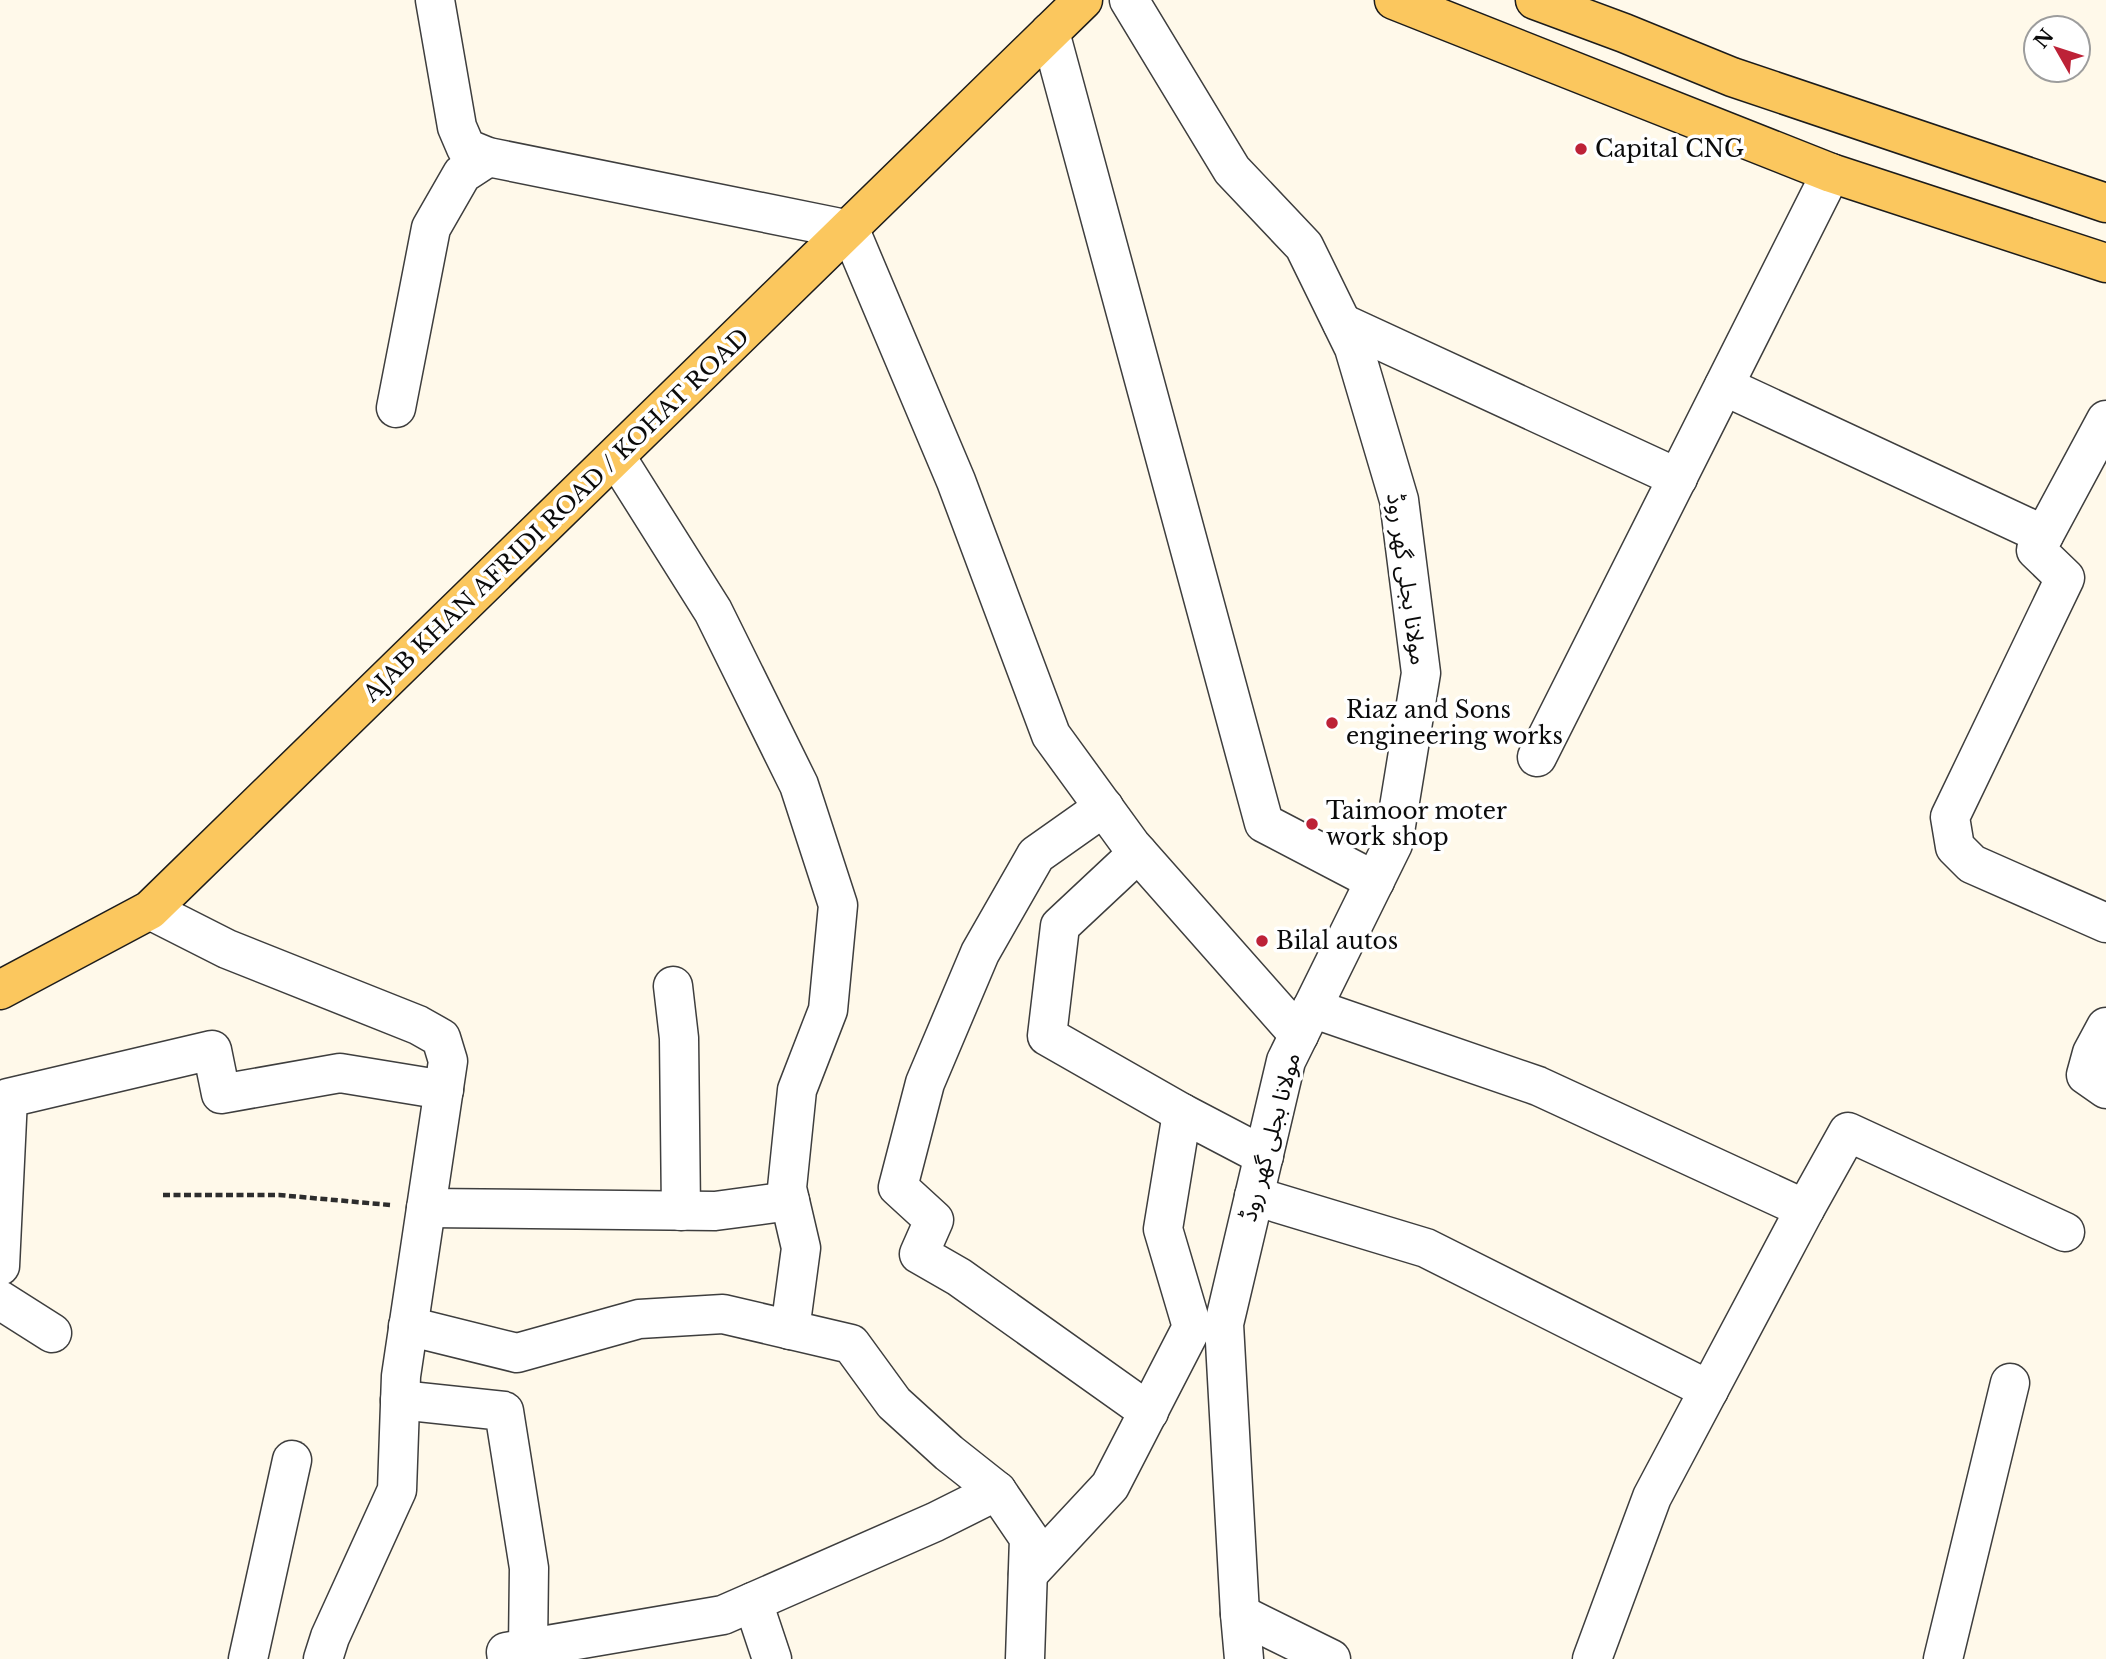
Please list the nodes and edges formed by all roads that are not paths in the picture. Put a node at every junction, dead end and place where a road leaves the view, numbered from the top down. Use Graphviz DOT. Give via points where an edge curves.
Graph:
graph roads {
  1 [pos="435,0"];
  2 [pos="1083,0"];
  3 [pos="1129,0"];
  4 [pos="1394,0"];
  5 [pos="1535,0"];
  6 [pos="1050,32"];
  7 [pos="1624,33"];
  8 [pos="1611,85"];
  9 [pos="488,157"];
  10 [pos="1831,173"];
  11 [pos="2091,198"];
  12 [pos="850,230"];
  13 [pos="2060,248"];
  14 [pos="2106,263"];
  15 [pos="1342,323"];
  16 [pos="1724,386"];
  17 [pos="396,408"];
  18 [pos="2106,420"];
  19 [pos="616,457"];
  20 [pos="1678,478"];
  21 [pos="2044,535"];
  22 [pos="1537,757"];
  23 [pos="1104,807"];
  24 [pos="1138,853"];
  25 [pos="1375,881"];
  26 [pos="150,910"];
  27 [pos="2106,923"];
  28 [pos="673,986"];
  29 [pos="0,990"];
  30 [pos="1306,1021"];
  31 [pos="2106,1027"];
  32 [pos="2106,1088"];
  33 [pos="444,1090"];
  34 [pos="1182,1113"];
  35 [pos="1264,1156"];
  36 [pos="1254,1196"];
  37 [pos="790,1201"];
  38 [pos="426,1208"];
  39 [pos="1805,1209"];
  40 [pos="681,1211"];
  41 [pos="2065,1232"];
  42 [pos="0,1266"];
  43 [pos="0,1300"];
  44 [pos="408,1326"];
  45 [pos="790,1330"];
  46 [pos="52,1332"];
  47 [pos="2010,1383"];
  48 [pos="1709,1390"];
  49 [pos="400,1399"];
  50 [pos="1149,1412"];
  51 [pos="292,1460"];
  52 [pos="997,1491"];
  53 [pos="1028,1574"];
  54 [pos="753,1602"];
  55 [pos="1240,1614"];
  56 [pos="517,1653"];
  57 [pos="248,1659"];
  58 [pos="323,1659"];
  59 [pos="772,1659"];
  60 [pos="1025,1659"];
  61 [pos="1244,1659"];
  62 [pos="1331,1659"];
  63 [pos="1592,1659"];
  64 [pos="1943,1659"];
  1 -- 9 [label="street" via="457,127 466,148"];
  2 -- 6 [label="main road, AJAB KHAN AFRIDI ROAD / KOHAT ROAD"];
  3 -- 15 [label="street, مولانا بجلی گھر روڈ" via="1232,170 1304,246"];
  4 -- 8 [label="main road"];
  5 -- 7 [label="main road"];
  6 -- 12 [label="main road, AJAB KHAN AFRIDI ROAD / KOHAT ROAD"];
  6 -- 25 [label="street" via="1264,823"];
  7 -- 8 [label="main road"];
  7 -- 11 [label="main road" via="1732,77"];
  8 -- 10 [label="main road"];
  9 -- 12 [label="street"];
  9 -- 17 [label="street" via="462,174 430,228"];
  10 -- 13 [label="main road"];
  10 -- 16 [label="street"];
  11 -- 13 [label="main road"];
  12 -- 19 [label="main road, AJAB KHAN AFRIDI ROAD / KOHAT ROAD"];
  12 -- 23 [label="street" via="956,481 1051,735"];
  13 -- 14 [label="main road"];
  15 -- 20 [label="street"];
  15 -- 25 [label="street, مولانا بجلی گھر روڈ" via="1354,348 1399,500 1421,673 1393,844"];
  16 -- 20 [label="street"];
  16 -- 21 [label="street"];
  18 -- 21 [label="street"];
  19 -- 26 [label="main road, AJAB KHAN AFRIDI ROAD / KOHAT ROAD"];
  19 -- 37 [label="street" via="719,622 799,785 838,905 828,1010 797,1090 787,1188"];
  20 -- 22 [label="street"];
  21 -- 27 [label="street" via="2036,550 2065,578 1951,817 1955,847 1972,864"];
  23 -- 24 [label="street"];
  23 -- 50 [label="street" via="1036,855 980,953 925,1083 898,1187 934,1220 919,1254"];
  24 -- 30 [label="street"];
  24 -- 34 [label="street" via="1060,926 1047,1036"];
  25 -- 30 [label="street, مولانا بجلی گھر روڈ"];
  26 -- 29 [label="main road, AJAB KHAN AFRIDI ROAD / KOHAT ROAD"];
  26 -- 33 [label="street" via="227,949 441,1038 448,1061"];
  28 -- 40 [label="street" via="679,1038"];
  30 -- 35 [label="street, مولانا بجلی گھر روڈ" via="1286,1061"];
  30 -- 39 [label="street" via="1538,1086"];
  31 -- 32 [label="street" via="2086,1074"];
  33 -- 38 [label="street"];
  33 -- 42 [label="street" via="340,1073 221,1094 212,1050 8,1098"];
  34 -- 35 [label="street"];
  34 -- 50 [label="street" via="1163,1229 1192,1327"];
  35 -- 36 [label="street, مولانا بجلی گھر روڈ"];
  36 -- 48 [label="street" via="1426,1248"];
  36 -- 55 [label="street, مولانا بجلی گھر روڈ" via="1224,1324"];
  37 -- 40 [label="street"];
  37 -- 45 [label="street" via="801,1248"];
  38 -- 40 [label="street"];
  38 -- 44 [label="street"];
  39 -- 41 [label="street" via="1848,1132"];
  39 -- 48 [label="street"];
  43 -- 46 [label="street"];
  44 -- 45 [label="street" via="517,1353 639,1319 723,1314"];
  44 -- 49 [label="street"];
  45 -- 52 [label="street" via="851,1344 894,1403"];
  47 -- 64 [label="street"];
  48 -- 63 [label="street" via="1652,1497"];
  49 -- 56 [label="street" via="504,1411 528,1568"];
  49 -- 58 [label="street" via="397,1490"];
  50 -- 53 [label="street" via="1110,1486"];
  51 -- 57 [label="street"];
  52 -- 53 [label="street" via="1029,1538"];
  52 -- 54 [label="street"];
  53 -- 60 [label="street"];
  54 -- 56 [label="street" via="723,1615"];
  54 -- 59 [label="street"];
  55 -- 61 [label="street, مولانا بجلی گھر روڈ"];
  55 -- 62 [label="street"];
}
